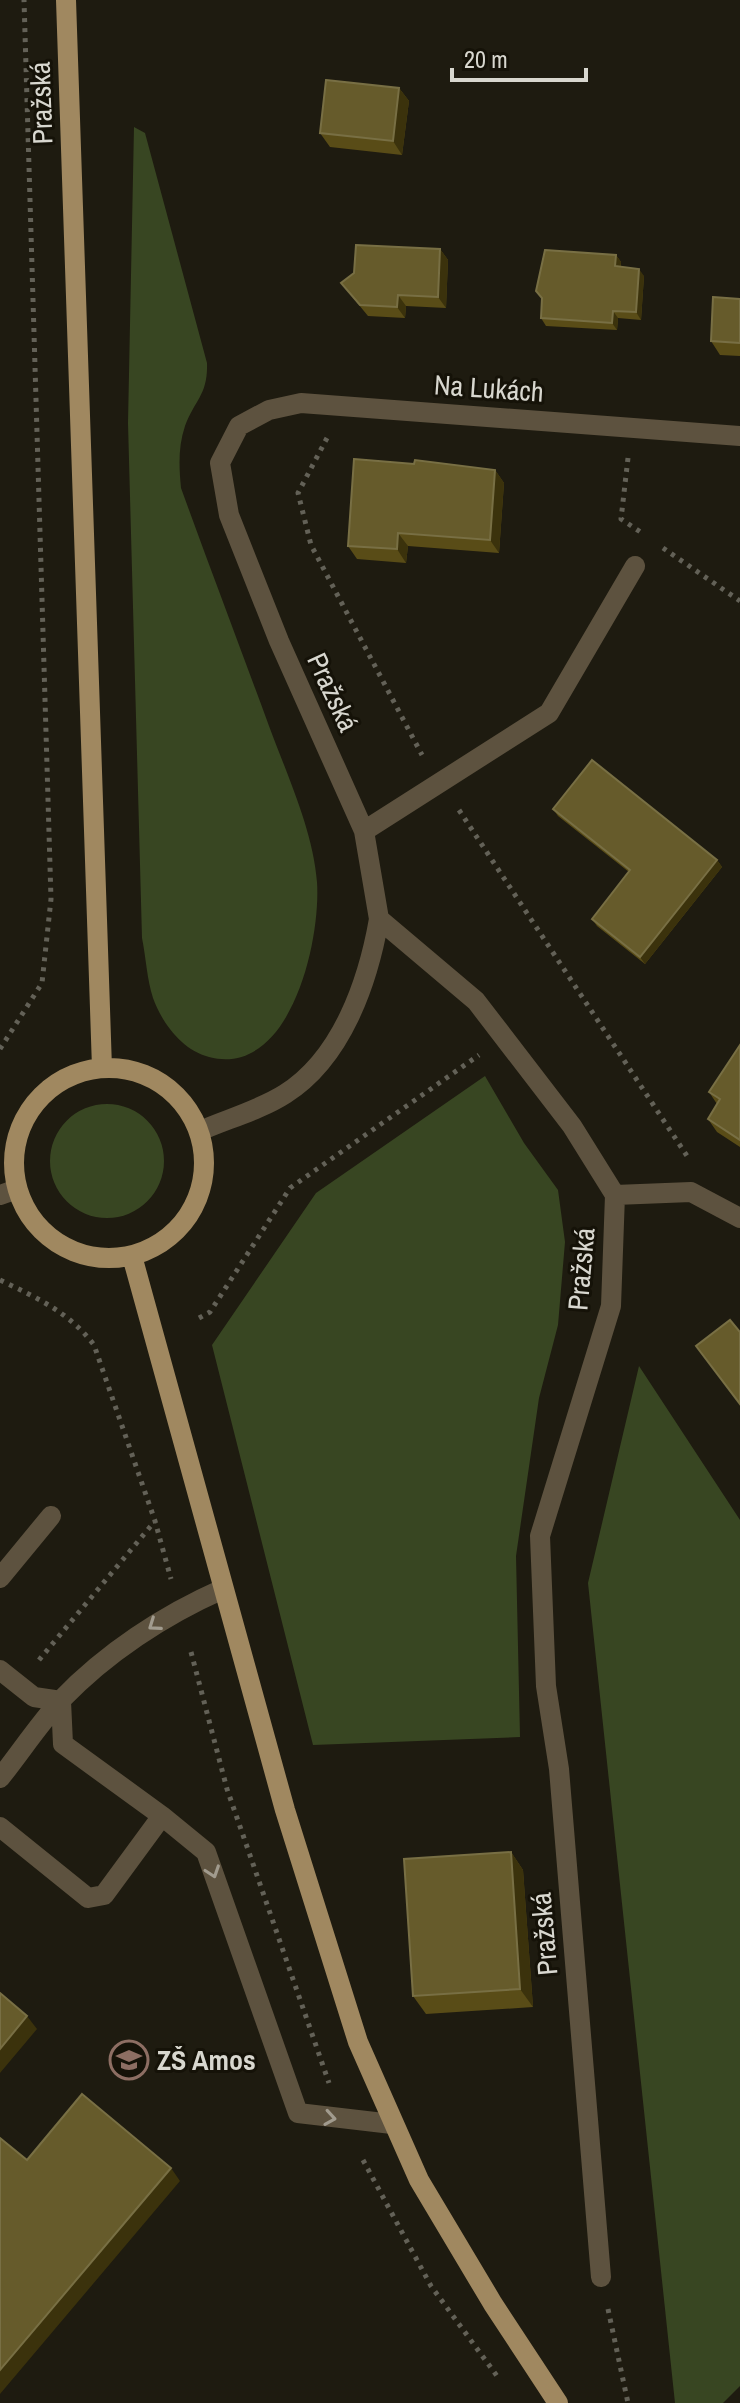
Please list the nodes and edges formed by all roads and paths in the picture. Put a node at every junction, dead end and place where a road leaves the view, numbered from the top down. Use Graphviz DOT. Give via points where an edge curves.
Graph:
graph roads {
  1 [pos="24,0"];
  2 [pos="66,0"];
  3 [pos="631,425"];
  4 [pos="239,426"];
  5 [pos="740,436"];
  6 [pos="645,535"];
  7 [pos="657,543"];
  8 [pos="635,566"];
  9 [pos="740,601"];
  10 [pos="364,831"];
  11 [pos="379,919"];
  12 [pos="504,1037"];
  13 [pos="0,1049"];
  14 [pos="102,1068"];
  15 [pos="200,1131"];
  16 [pos="8,1192"];
  17 [pos="615,1195"];
  18 [pos="740,1218"];
  19 [pos="132,1256"];
  20 [pos="0,1280"];
  21 [pos="199,1318"];
  22 [pos="51,1516"];
  23 [pos="155,1521"];
  24 [pos="0,1578"];
  25 [pos="173,1587"];
  26 [pos="223,1589"];
  27 [pos="191,1652"];
  28 [pos="0,1670"];
  29 [pos="19,1685"];
  30 [pos="61,1701"];
  31 [pos="0,1778"];
  32 [pos="162,1816"];
  33 [pos="0,1827"];
  34 [pos="329,2083"];
  35 [pos="392,2124"];
  36 [pos="363,2160"];
  37 [pos="601,2277"];
  38 [pos="501,2382"];
  39 [pos="558,2403"];
  40 [pos="628,2403"];
  1 -- 13 [label="path" via="51,899 42,983"];
  2 -- 14 [label="main road, Pražská"];
  3 -- 4 [label="street, Na Lukách" via="301,403 269,410"];
  3 -- 5 [label="street, Na Lukách"];
  3 -- 6 [label="path" via="621,519"];
  4 -- 10 [label="street, Pražská" via="220,463 229,515"];
  7 -- 9 [label="path"];
  8 -- 10 [label="street" via="549,713"];
  10 -- 11 [label="street, Pražská"];
  11 -- 12 [label="street, Pražská" via="476,1001"];
  11 -- 15 [label="street" via="371,962 329,1053 285,1094"];
  12 -- 17 [label="street, Pražská" via="572,1126"];
  12 -- 21 [label="path" via="290,1188 210,1312"];
  14 -- 15 [label="main road" via="133,1071 162,1083 185,1104"];
  14 -- 16 [label="main road" via="75,1074 50,1088 31,1108 18,1133"];
  15 -- 19 [label="main road" via="203,1184 194,1209 157,1247"];
  16 -- 19 [label="main road" via="48,1237 74,1252 102,1259"];
  17 -- 18 [label="street" via="691,1192"];
  17 -- 37 [label="street, Pražská" via="611,1306 540,1536 546,1686 559,1769"];
  19 -- 26 [label="main road"];
  20 -- 23 [label="path" via="57,1308 94,1345"];
  22 -- 24 [label="street"];
  23 -- 25 [label="path"];
  23 -- 29 [label="path"];
  26 -- 30 [label="street, one-way" via="179,1608 124,1646"];
  26 -- 35 [label="main road" via="326,1946"];
  27 -- 34 [label="path" via="227,1789"];
  28 -- 29 [label="street"];
  29 -- 30 [label="street" via="34,1697"];
  30 -- 31 [label="street"];
  30 -- 32 [label="street" via="63,1744"];
  32 -- 33 [label="street" via="104,1895 88,1898"];
  32 -- 35 [label="street, one-way" via="206,1852 298,2113"];
  35 -- 39 [label="main road" via="459,2251"];
  36 -- 38 [label="path" via="431,2286"];
  37 -- 40 [label="path"];
}
